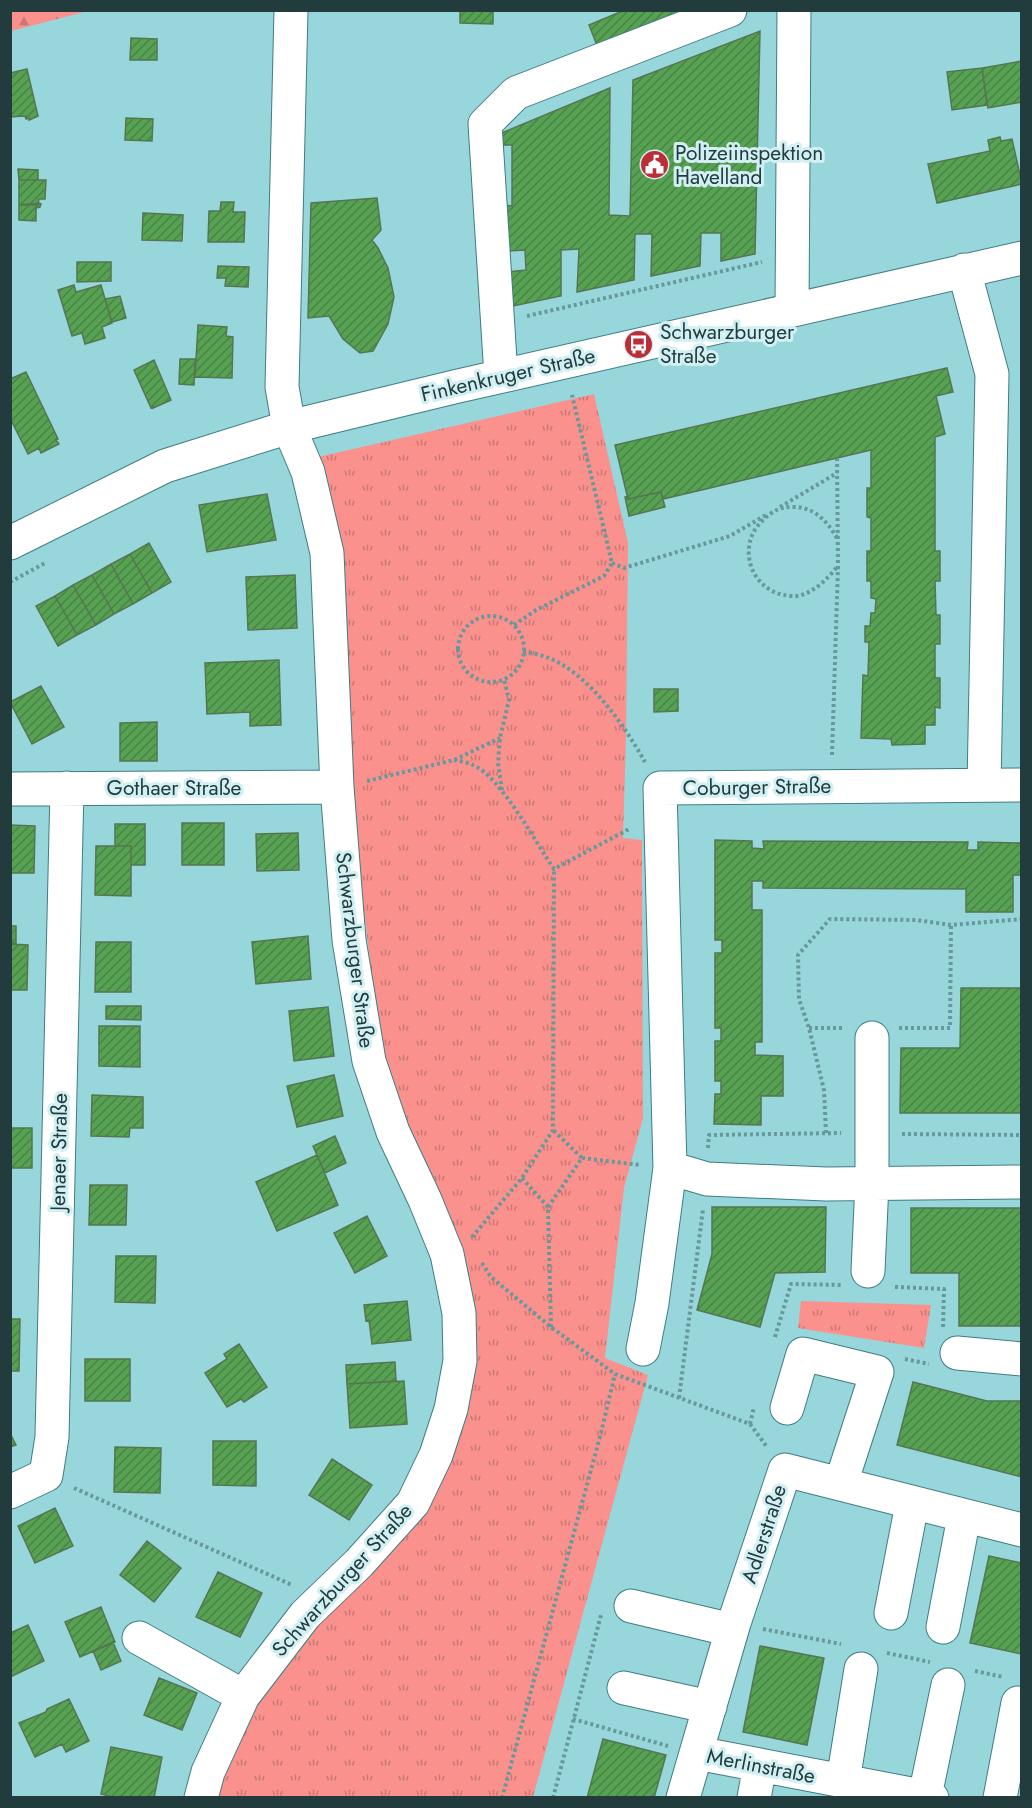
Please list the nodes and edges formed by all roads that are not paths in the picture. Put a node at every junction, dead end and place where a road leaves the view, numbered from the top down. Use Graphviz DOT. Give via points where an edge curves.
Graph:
graph roads {
  1 [pos="291,10"];
  2 [pos="730,10"];
  3 [pos="794,10"];
  4 [pos="1022,258"];
  5 [pos="964,270"];
  6 [pos="792,309"];
  7 [pos="501,376"];
  8 [pos="289,427"];
  9 [pos="10,543"];
  10 [pos="984,785"];
  11 [pos="1022,785"];
  12 [pos="337,787"];
  13 [pos="67,788"];
  14 [pos="10,789"];
  15 [pos="872,1032"];
  16 [pos="670,1152"];
  17 [pos="1022,1182"];
  18 [pos="872,1183"];
  19 [pos="868,1281"];
  20 [pos="643,1349"];
  21 [pos="944,1350"];
  22 [pos="1022,1359"];
  23 [pos="771,1406"];
  24 [pos="841,1483"];
  25 [pos="10,1492"];
  26 [pos="912,1504"];
  27 [pos="964,1516"];
  28 [pos="1022,1530"];
  29 [pos="631,1606"];
  30 [pos="891,1613"];
  31 [pos="943,1627"];
  32 [pos="732,1630"];
  33 [pos="139,1638"];
  34 [pos="861,1668"];
  35 [pos="948,1685"];
  36 [pos="624,1688"];
  37 [pos="243,1696"];
  38 [pos="1018,1703"];
  39 [pos="710,1707"];
  40 [pos="697,1753"];
  41 [pos="760,1765"];
  42 [pos="830,1785"];
  43 [pos="891,1794"];
  44 [pos="201,1797"];
  45 [pos="683,1797"];
  46 [pos="754,1797"];
  47 [pos="929,1797"];
  48 [pos="1000,1797"];
  1 -- 8 [label="street, Schwarzburger Straße" via="282,387"];
  2 -- 7 [label="street" via="516,93 485,124"];
  3 -- 6 [label="street"];
  4 -- 5 [label="street, Finkenkruger Straße"];
  5 -- 6 [label="street, Finkenkruger Straße"];
  5 -- 10 [label="street" via="992,374"];
  6 -- 7 [label="street, Finkenkruger Straße"];
  7 -- 8 [label="street, Finkenkruger Straße"];
  8 -- 9 [label="street, Finkenkruger Straße" via="165,466"];
  8 -- 12 [label="street, Schwarzburger Straße" via="309,472 327,553"];
  10 -- 11 [label="street, Coburger Straße"];
  10 -- 16 [label="street, Coburger Straße" via="831,786 661,800"];
  12 -- 13 [label="street, Gothaer Straße"];
  12 -- 37 [label="street, Schwarzburger Straße" via="349,940 369,1061 393,1132 447,1254 459,1313 460,1361 451,1409 436,1455 413,1503 305,1615"];
  13 -- 14 [label="street, Gothaer Straße"];
  13 -- 25 [label="street, Jenaer Straße" via="52,1437 46,1475"];
  15 -- 18 [label="street"];
  16 -- 18 [label="street" via="707,1179"];
  16 -- 20 [label="street, Coburger Straße"];
  17 -- 18 [label="street"];
  18 -- 19 [label="street"];
  21 -- 22 [label="street"];
  23 -- 24 [label="street" via="803,1354 877,1372"];
  24 -- 26 [label="street, Adlerstraße"];
  24 -- 32 [label="street, Adlerstraße" via="785,1470"];
  26 -- 27 [label="street, Adlerstraße"];
  26 -- 30 [label="street"];
  27 -- 28 [label="street, Adlerstraße"];
  27 -- 31 [label="street"];
  29 -- 32 [label="street"];
  32 -- 39 [label="street, Adlerstraße"];
  33 -- 37 [label="street"];
  34 -- 42 [label="street"];
  35 -- 47 [label="street"];
  36 -- 39 [label="street"];
  37 -- 44 [label="street, Schwarzburger Straße" via="208,1772"];
  38 -- 48 [label="street"];
  39 -- 40 [label="street, Adlerstraße"];
  40 -- 41 [label="street, Merlinstraße"];
  40 -- 45 [label="street, Adlerstraße"];
  41 -- 42 [label="street, Merlinstraße"];
  41 -- 46 [label="street"];
  42 -- 43 [label="street, Merlinstraße"];
  43 -- 47 [label="street, Merlinstraße"];
}
